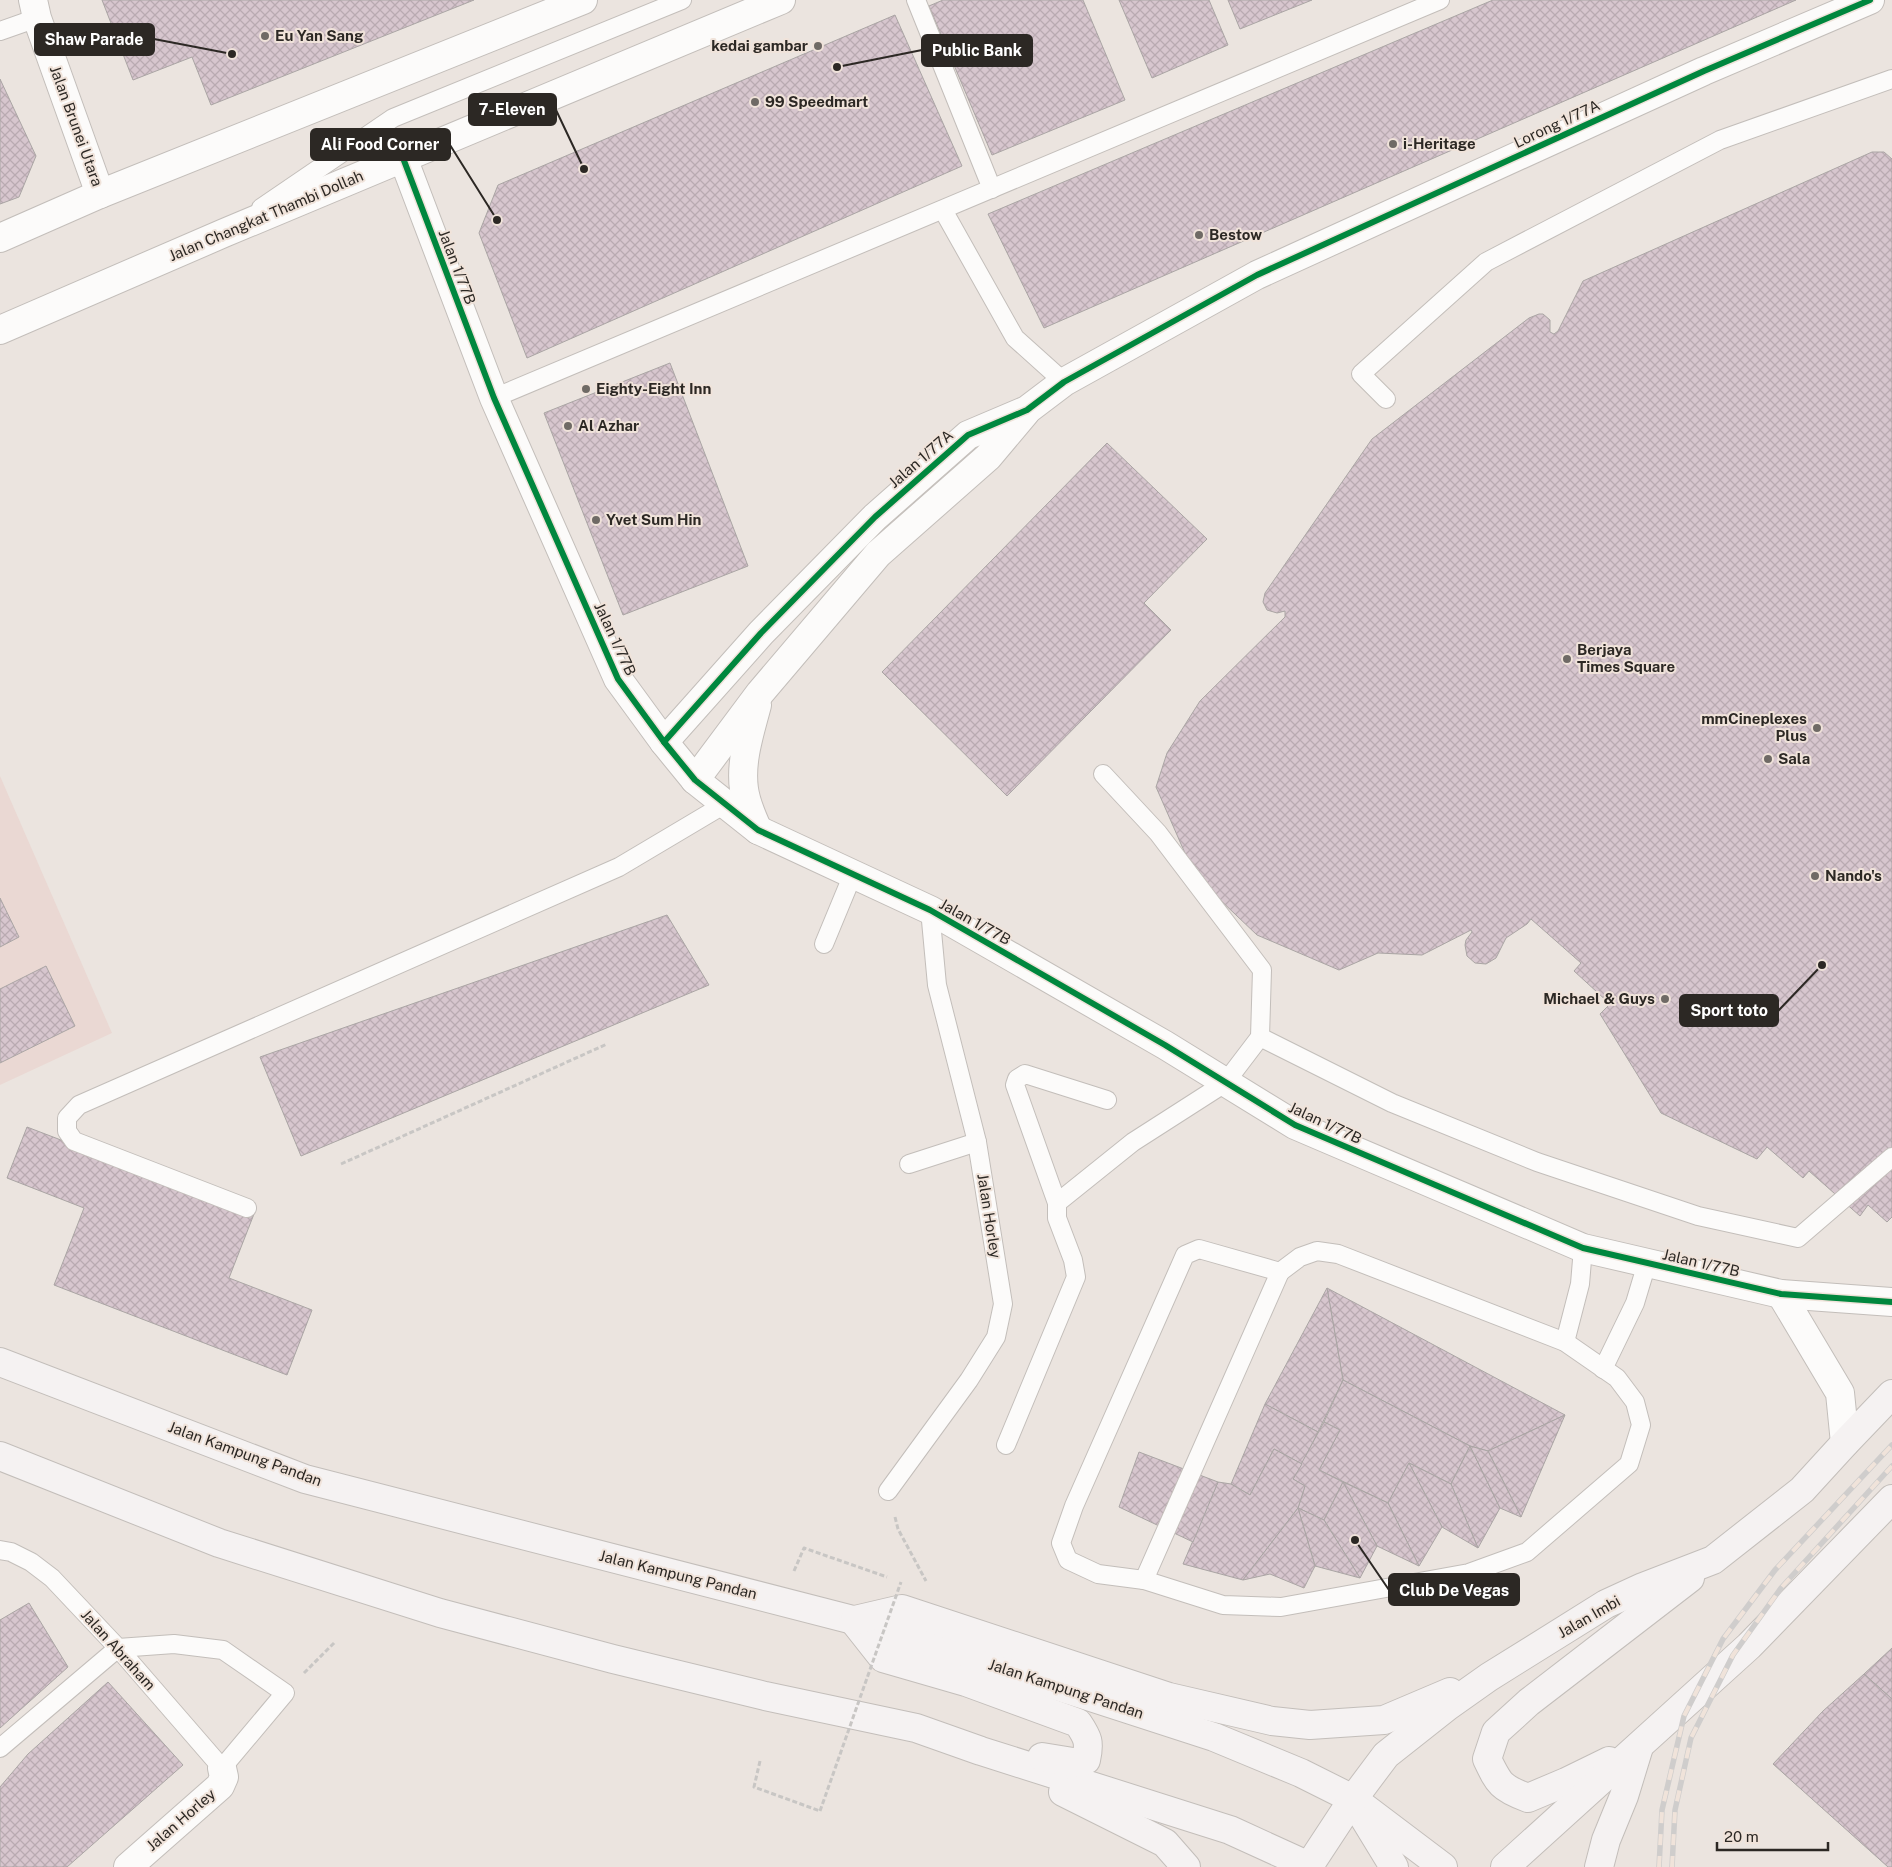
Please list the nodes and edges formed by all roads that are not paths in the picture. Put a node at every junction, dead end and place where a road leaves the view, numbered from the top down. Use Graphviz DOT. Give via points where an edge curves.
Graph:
graph roads {
  1 [pos="583,0"];
  2 [pos="682,0"];
  3 [pos="781,0"];
  4 [pos="916,0"];
  5 [pos="1870,0"];
  6 [pos="1436,1"];
  7 [pos="35,9"];
  8 [pos="0,31"];
  9 [pos="1892,79"];
  10 [pos="403,158"];
  11 [pos="992,189"];
  12 [pos="100,194"];
  13 [pos="943,210"];
  14 [pos="224,233"];
  15 [pos="0,238"];
  16 [pos="1257,275"];
  17 [pos="0,330"];
  18 [pos="1064,382"];
  19 [pos="494,398"];
  20 [pos="1386,399"];
  21 [pos="1027,410"];
  22 [pos="760,693"];
  23 [pos="664,742"];
  24 [pos="1103,774"];
  25 [pos="695,780"];
  26 [pos="725,804"];
  27 [pos="758,830"];
  28 [pos="853,874"];
  29 [pos="930,910"];
  30 [pos="824,944"];
  31 [pos="1260,1037"];
  32 [pos="1226,1083"];
  33 [pos="1107,1100"];
  34 [pos="977,1142"];
  35 [pos="1892,1157"];
  36 [pos="909,1164"];
  37 [pos="1058,1203"];
  38 [pos="247,1208"];
  39 [pos="1583,1248"];
  40 [pos="1647,1263"];
  41 [pos="1280,1272"];
  42 [pos="1781,1294"];
  43 [pos="1892,1302"];
  44 [pos="1565,1342"];
  45 [pos="0,1362"];
  46 [pos="1603,1369"];
  47 [pos="1892,1394"];
  48 [pos="1844,1443"];
  49 [pos="1006,1445"];
  50 [pos="0,1456"];
  51 [pos="888,1491"];
  52 [pos="1892,1499"];
  53 [pos="0,1550"];
  54 [pos="1713,1560"];
  55 [pos="1144,1580"];
  56 [pos="853,1620"];
  57 [pos="118,1648"];
  58 [pos="1501,1670"];
  59 [pos="916,1728"];
  60 [pos="1640,1746"];
  61 [pos="0,1748"];
  62 [pos="981,1752"];
  63 [pos="222,1768"];
  64 [pos="1353,1799"];
  65 [pos="128,1867"];
  66 [pos="1186,1867"];
  67 [pos="1310,1867"];
  68 [pos="1394,1867"];
  69 [pos="1443,1867"];
  70 [pos="1505,1867"];
  71 [pos="1599,1867"];
  1 -- 12 [label="street"];
  2 -- 14 [label="lane" via="393,118"];
  3 -- 10 [label="street, Jalan Changkat Thambi Dollah"];
  4 -- 11 [label="lane"];
  5 -- 16 [label="street, Lorong 1/77A" via="1704,71"];
  6 -- 11 [label="lane"];
  7 -- 8 [label="lane"];
  7 -- 12 [label="street, Jalan Brunei Utara"];
  9 -- 20 [label="lane" via="1720,140 1486,262 1361,374"];
  10 -- 14 [label="street, Jalan Changkat Thambi Dollah"];
  10 -- 19 [label="street, Jalan 1/77B"];
  11 -- 13 [label="lane"];
  12 -- 15 [label="street"];
  13 -- 18 [label="lane" via="1015,338"];
  13 -- 19 [label="lane"];
  14 -- 17 [label="street, Jalan Changkat Thambi Dollah"];
  16 -- 18 [label="street, Jalan 1/77A"];
  18 -- 21 [label="street, Jalan 1/77A"];
  19 -- 23 [label="street, Jalan 1/77B" via="618,679"];
  21 -- 22 [label="street, Jalan 1/77A" via="988,457 878,554"];
  21 -- 23 [label="street, Jalan 1/77A" via="968,435 874,517 761,633"];
  22 -- 25 [label="street, Jalan 1/77A"];
  22 -- 27 [label="street" via="744,756 744,789"];
  23 -- 25 [label="street, Jalan 1/77B"];
  24 -- 31 [label="lane" via="1158,833 1262,970"];
  25 -- 26 [label="street, Jalan 1/77B"];
  26 -- 27 [label="street, Jalan 1/77B"];
  26 -- 38 [label="lane" via="619,867 79,1105 67,1118 67,1131 74,1141"];
  27 -- 28 [label="street, Jalan 1/77B"];
  28 -- 29 [label="street, Jalan 1/77B"];
  28 -- 30 [label="lane"];
  29 -- 32 [label="street, Jalan 1/77B"];
  29 -- 34 [label="lane, Jalan Horley" via="937,985"];
  31 -- 32 [label="lane"];
  31 -- 35 [label="lane" via="1392,1103 1537,1162 1698,1216 1798,1238"];
  32 -- 37 [label="lane" via="1133,1142"];
  32 -- 39 [label="street, Jalan 1/77B" via="1295,1126"];
  33 -- 37 [label="lane" via="1025,1074 1014,1085"];
  34 -- 36 [label="lane"];
  34 -- 51 [label="lane, Jalan Horley" via="1003,1304 996,1337 969,1380"];
  37 -- 49 [label="lane" via="1057,1218 1076,1277"];
  39 -- 40 [label="street, Jalan 1/77B"];
  39 -- 44 [label="lane" via="1580,1284"];
  40 -- 42 [label="street, Jalan 1/77B"];
  40 -- 46 [label="lane" via="1635,1303"];
  41 -- 44 [label="lane" via="1300,1257 1317,1250 1338,1254"];
  41 -- 55 [label="lane"];
  41 -- 55 [label="lane" via="1199,1249 1185,1255 1074,1506 1061,1543 1068,1560 1098,1574"];
  42 -- 43 [label="street, Jalan 1/77B"];
  42 -- 48 [label="street" via="1840,1393"];
  44 -- 46 [label="lane"];
  45 -- 56 [label="main road, Jalan Kampung Pandan" via="305,1479"];
  46 -- 55 [label="lane" via="1617,1378 1635,1402 1641,1425 1629,1464 1527,1552 1469,1573 1281,1607 1223,1605"];
  47 -- 48 [label="main road, Jalan Imbi"];
  48 -- 54 [label="main road, Jalan Imbi" via="1802,1490"];
  50 -- 59 [label="main road" via="220,1543 440,1612 746,1692"];
  52 -- 60 [label="main road" via="1749,1646"];
  53 -- 57 [label="lane, Jalan Abraham" via="31,1562 52,1578"];
  54 -- 58 [label="main road, Jalan Imbi" via="1606,1604"];
  54 -- 60 [label="main road" via="1529,1702 1496,1732 1487,1759 1496,1777 1508,1790 1528,1798"];
  56 -- 58 [label="main road" via="902,1609 1169,1697 1272,1721 1310,1725 1384,1720"];
  56 -- 59 [label="main road" via="883,1658 966,1682 1078,1723 1089,1747 1086,1760 1065,1762"];
  56 -- 64 [label="main road, Jalan Kampung Pandan" via="1214,1737"];
  57 -- 61 [label="lane"];
  57 -- 63 [label="lane, Jalan Abraham"];
  57 -- 63 [label="lane" via="174,1644 224,1650 285,1693"];
  58 -- 64 [label="main road, Jalan Imbi" via="1448,1706 1386,1755"];
  59 -- 62 [label="main road"];
  60 -- 70 [label="main road"];
  60 -- 71 [label="main road"];
  62 -- 66 [label="main road" via="1166,1843"];
  62 -- 67 [label="main road" via="1230,1830"];
  63 -- 65 [label="street, Jalan Horley" via="224,1777 220,1786"];
  64 -- 67 [label="main road, Jalan Imbi"];
  64 -- 68 [label="main road"];
  64 -- 69 [label="main road, Jalan Kampung Pandan"];
}
